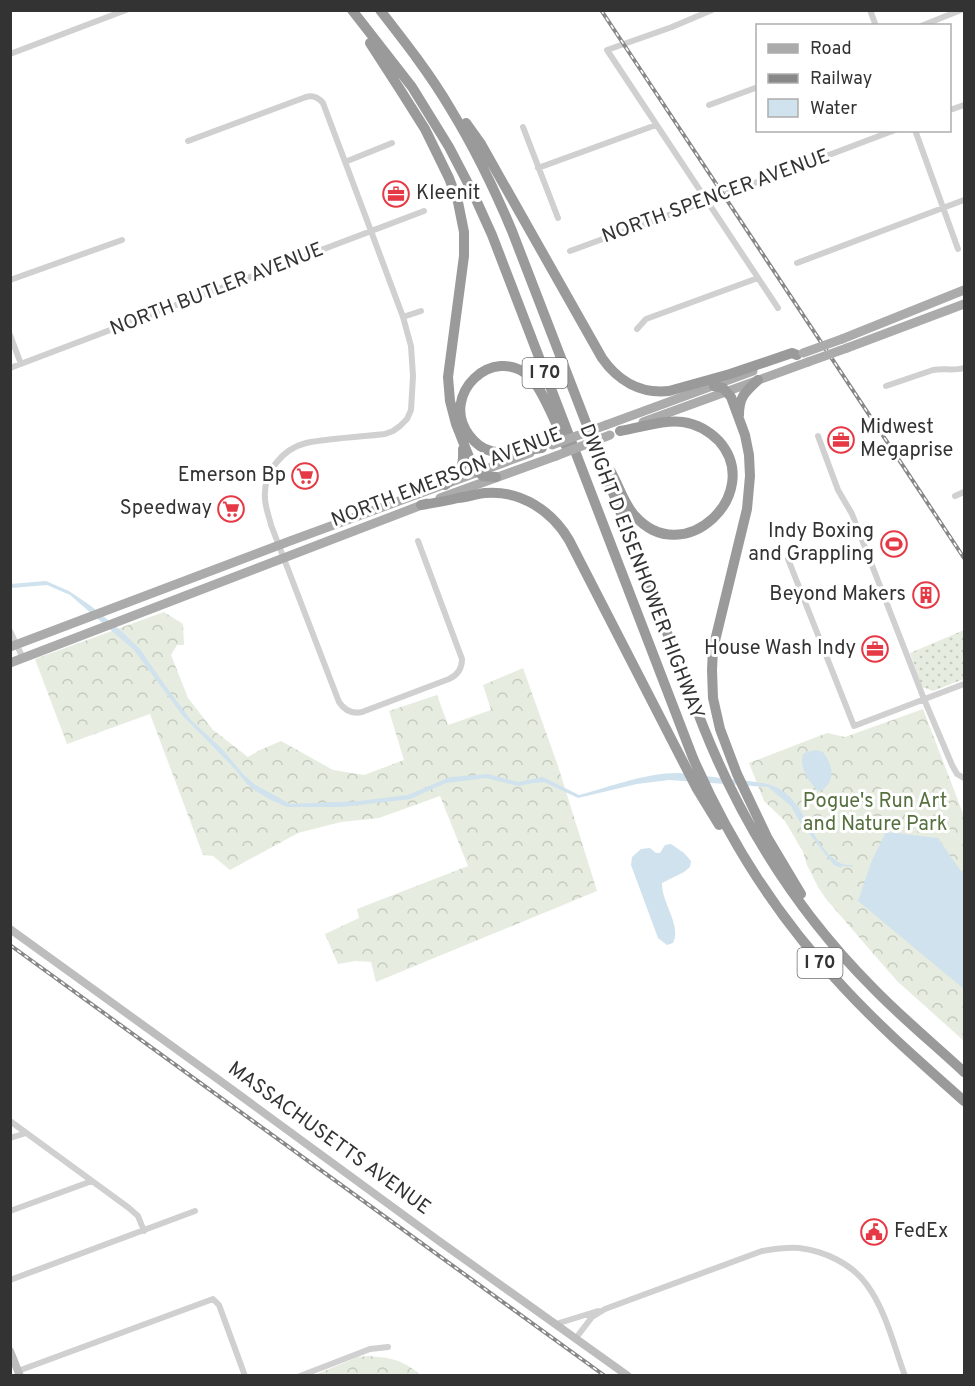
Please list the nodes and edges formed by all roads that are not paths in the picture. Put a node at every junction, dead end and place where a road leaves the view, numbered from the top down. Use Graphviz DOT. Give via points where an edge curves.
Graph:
graph roads {
  1 [pos="126,10"];
  2 [pos="350,10"];
  3 [pos="380,10"];
  4 [pos="712,10"];
  5 [pos="961,10"];
  6 [pos="926,24"];
  7 [pos="10,54"];
  8 [pos="425,69"];
  9 [pos="756,88"];
  10 [pos="709,105"];
  11 [pos="656,125"];
  12 [pos="523,127"];
  13 [pos="890,132"];
  14 [pos="916,132"];
  15 [pos="188,141"];
  16 [pos="392,143"];
  17 [pos="345,162"];
  18 [pos="538,168"];
  19 [pos="964,200"];
  20 [pos="707,201"];
  21 [pos="943,208"];
  22 [pos="423,211"];
  23 [pos="558,218"];
  24 [pos="371,231"];
  25 [pos="122,240"];
  26 [pos="958,249"];
  27 [pos="570,250"];
  28 [pos="797,263"];
  29 [pos="758,278"];
  30 [pos="10,280"];
  31 [pos="964,290"];
  32 [pos="964,304"];
  33 [pos="778,308"];
  34 [pos="421,311"];
  35 [pos="403,317"];
  36 [pos="637,329"];
  37 [pos="10,335"];
  38 [pos="844,343"];
  39 [pos="803,357"];
  40 [pos="21,364"];
  41 [pos="10,368"];
  42 [pos="964,368"];
  43 [pos="758,380"];
  44 [pos="714,386"];
  45 [pos="886,386"];
  46 [pos="727,391"];
  47 [pos="580,407"];
  48 [pos="739,419"];
  49 [pos="615,433"];
  50 [pos="818,436"];
  51 [pos="462,443"];
  52 [pos="547,447"];
  53 [pos="478,472"];
  54 [pos="496,477"];
  55 [pos="445,485"];
  56 [pos="964,492"];
  57 [pos="955,496"];
  58 [pos="422,505"];
  59 [pos="603,523"];
  60 [pos="418,542"];
  61 [pos="282,552"];
  62 [pos="788,559"];
  63 [pos="10,631"];
  64 [pos="14,646"];
  65 [pos="23,658"];
  66 [pos="10,663"];
  67 [pos="964,684"];
  68 [pos="924,699"];
  69 [pos="962,777"];
  70 [pos="705,796"];
  71 [pos="10,929"];
  72 [pos="837,949"];
  73 [pos="964,1072"];
  74 [pos="964,1101"];
  75 [pos="10,1121"];
  76 [pos="26,1132"];
  77 [pos="10,1138"];
  78 [pos="92,1181"];
  79 [pos="10,1211"];
  80 [pos="195,1211"];
  81 [pos="144,1231"];
  82 [pos="10,1280"];
  83 [pos="605,1309"];
  84 [pos="556,1324"];
  85 [pos="576,1338"];
  86 [pos="388,1347"];
  87 [pos="10,1351"];
  88 [pos="19,1373"];
  89 [pos="245,1376"];
  90 [pos="300,1376"];
  91 [pos="628,1376"];
  92 [pos="905,1376"];
  1 -- 7 [label="street"];
  2 -- 51 [label="highway" via="424,129 459,207 464,263 448,381"];
  2 -- 59 [label="highway, DWIGHT D EISENHOWER HIGHWAY / I 70" via="412,87 473,193"];
  3 -- 8 [label="highway, DWIGHT D EISENHOWER HIGHWAY / I 70"];
  4 -- 11 [label="street" via="607,50"];
  5 -- 6 [label="street"];
  8 -- 39 [label="highway" via="481,144 602,358 617,376 643,389 669,391 792,352"];
  8 -- 47 [label="highway, DWIGHT D EISENHOWER HIGHWAY / I 70" via="464,130 495,191"];
  9 -- 10 [label="street"];
  11 -- 18 [label="street"];
  11 -- 20 [label="street"];
  12 -- 18 [label="street"];
  13 -- 20 [label="street, NORTH SPENCER AVENUE"];
  14 -- 21 [label="street"];
  15 -- 17 [label="street" via="313,96 323,103"];
  16 -- 17 [label="street"];
  17 -- 24 [label="street"];
  18 -- 23 [label="street"];
  19 -- 21 [label="street"];
  20 -- 27 [label="street, NORTH SPENCER AVENUE"];
  20 -- 29 [label="street"];
  21 -- 26 [label="street"];
  21 -- 28 [label="street"];
  22 -- 24 [label="street, NORTH BUTLER AVENUE"];
  24 -- 35 [label="street"];
  24 -- 40 [label="street, NORTH BUTLER AVENUE"];
  25 -- 30 [label="street"];
  29 -- 33 [label="street"];
  29 -- 36 [label="street" via="646,320"];
  31 -- 38 [label="main road, NORTH EMERSON AVENUE"];
  32 -- 38 [label="main road, NORTH EMERSON AVENUE"];
  34 -- 35 [label="street"];
  35 -- 61 [label="street" via="413,365 412,406 407,419 387,433 308,442 280,458 270,472 265,494"];
  37 -- 40 [label="street"];
  38 -- 39 [label="main road, NORTH EMERSON AVENUE, bridge"];
  39 -- 43 [label="main road, NORTH EMERSON AVENUE"];
  39 -- 44 [label="main road, NORTH EMERSON AVENUE"];
  40 -- 41 [label="street, NORTH BUTLER AVENUE"];
  42 -- 45 [label="street" via="929,370"];
  43 -- 46 [label="main road, NORTH EMERSON AVENUE"];
  43 -- 48 [label="highway" via="742,396"];
  44 -- 46 [label="highway"];
  44 -- 52 [label="main road, NORTH EMERSON AVENUE, bridge"];
  46 -- 48 [label="highway"];
  46 -- 49 [label="main road, NORTH EMERSON AVENUE"];
  47 -- 49 [label="highway" via="628,507 645,525 659,532 680,534 699,529 718,515 728,497 732,476 726,453 714,437 698,426 680,422"];
  47 -- 72 [label="highway, DWIGHT D EISENHOWER HIGHWAY / I 70" via="717,761 786,884"];
  48 -- 72 [label="highway" via="749,455 749,493 717,627 712,693 721,735 749,800 778,857"];
  49 -- 54 [label="main road, NORTH EMERSON AVENUE, bridge"];
  50 -- 68 [label="street"];
  51 -- 53 [label="highway"];
  51 -- 55 [label="highway" via="462,467"];
  52 -- 53 [label="main road, NORTH EMERSON AVENUE"];
  52 -- 59 [label="highway" via="497,452 474,441 460,411 463,395 473,379 488,369 504,367 522,371 532,379"];
  53 -- 54 [label="highway"];
  53 -- 55 [label="main road, NORTH EMERSON AVENUE"];
  54 -- 58 [label="main road, NORTH EMERSON AVENUE"];
  55 -- 61 [label="main road, NORTH EMERSON AVENUE"];
  56 -- 57 [label="street"];
  58 -- 61 [label="main road, NORTH EMERSON AVENUE"];
  58 -- 70 [label="highway" via="497,493 531,503 554,519"];
  59 -- 70 [label="highway, DWIGHT D EISENHOWER HIGHWAY / I 70"];
  60 -- 61 [label="street" via="462,664 448,680 357,713 339,702"];
  61 -- 64 [label="main road, NORTH EMERSON AVENUE"];
  61 -- 65 [label="main road, NORTH EMERSON AVENUE"];
  62 -- 68 [label="street" via="854,726"];
  63 -- 64 [label="street"];
  64 -- 65 [label="street"];
  65 -- 66 [label="main road, NORTH EMERSON AVENUE"];
  67 -- 68 [label="street"];
  68 -- 69 [label="street" via="955,772"];
  70 -- 74 [label="highway, I 70" via="714,818 790,925 833,977"];
  71 -- 84 [label="main road, MASSACHUSETTS AVENUE"];
  72 -- 73 [label="highway, DWIGHT D EISENHOWER HIGHWAY / I 70" via="890,1005"];
  75 -- 76 [label="street"];
  76 -- 77 [label="street"];
  76 -- 78 [label="street"];
  78 -- 79 [label="street"];
  78 -- 81 [label="street" via="134,1212"];
  80 -- 81 [label="street"];
  81 -- 82 [label="street"];
  83 -- 84 [label="street"];
  83 -- 85 [label="street" via="592,1317"];
  83 -- 92 [label="street" via="771,1250 799,1248 820,1252 850,1268 867,1284"];
  84 -- 85 [label="main road, MASSACHUSETTS AVENUE"];
  85 -- 91 [label="main road, MASSACHUSETTS AVENUE"];
  86 -- 90 [label="street" via="370,1349"];
  87 -- 88 [label="main road"];
  88 -- 89 [label="street" via="213,1299 219,1305"];
}
